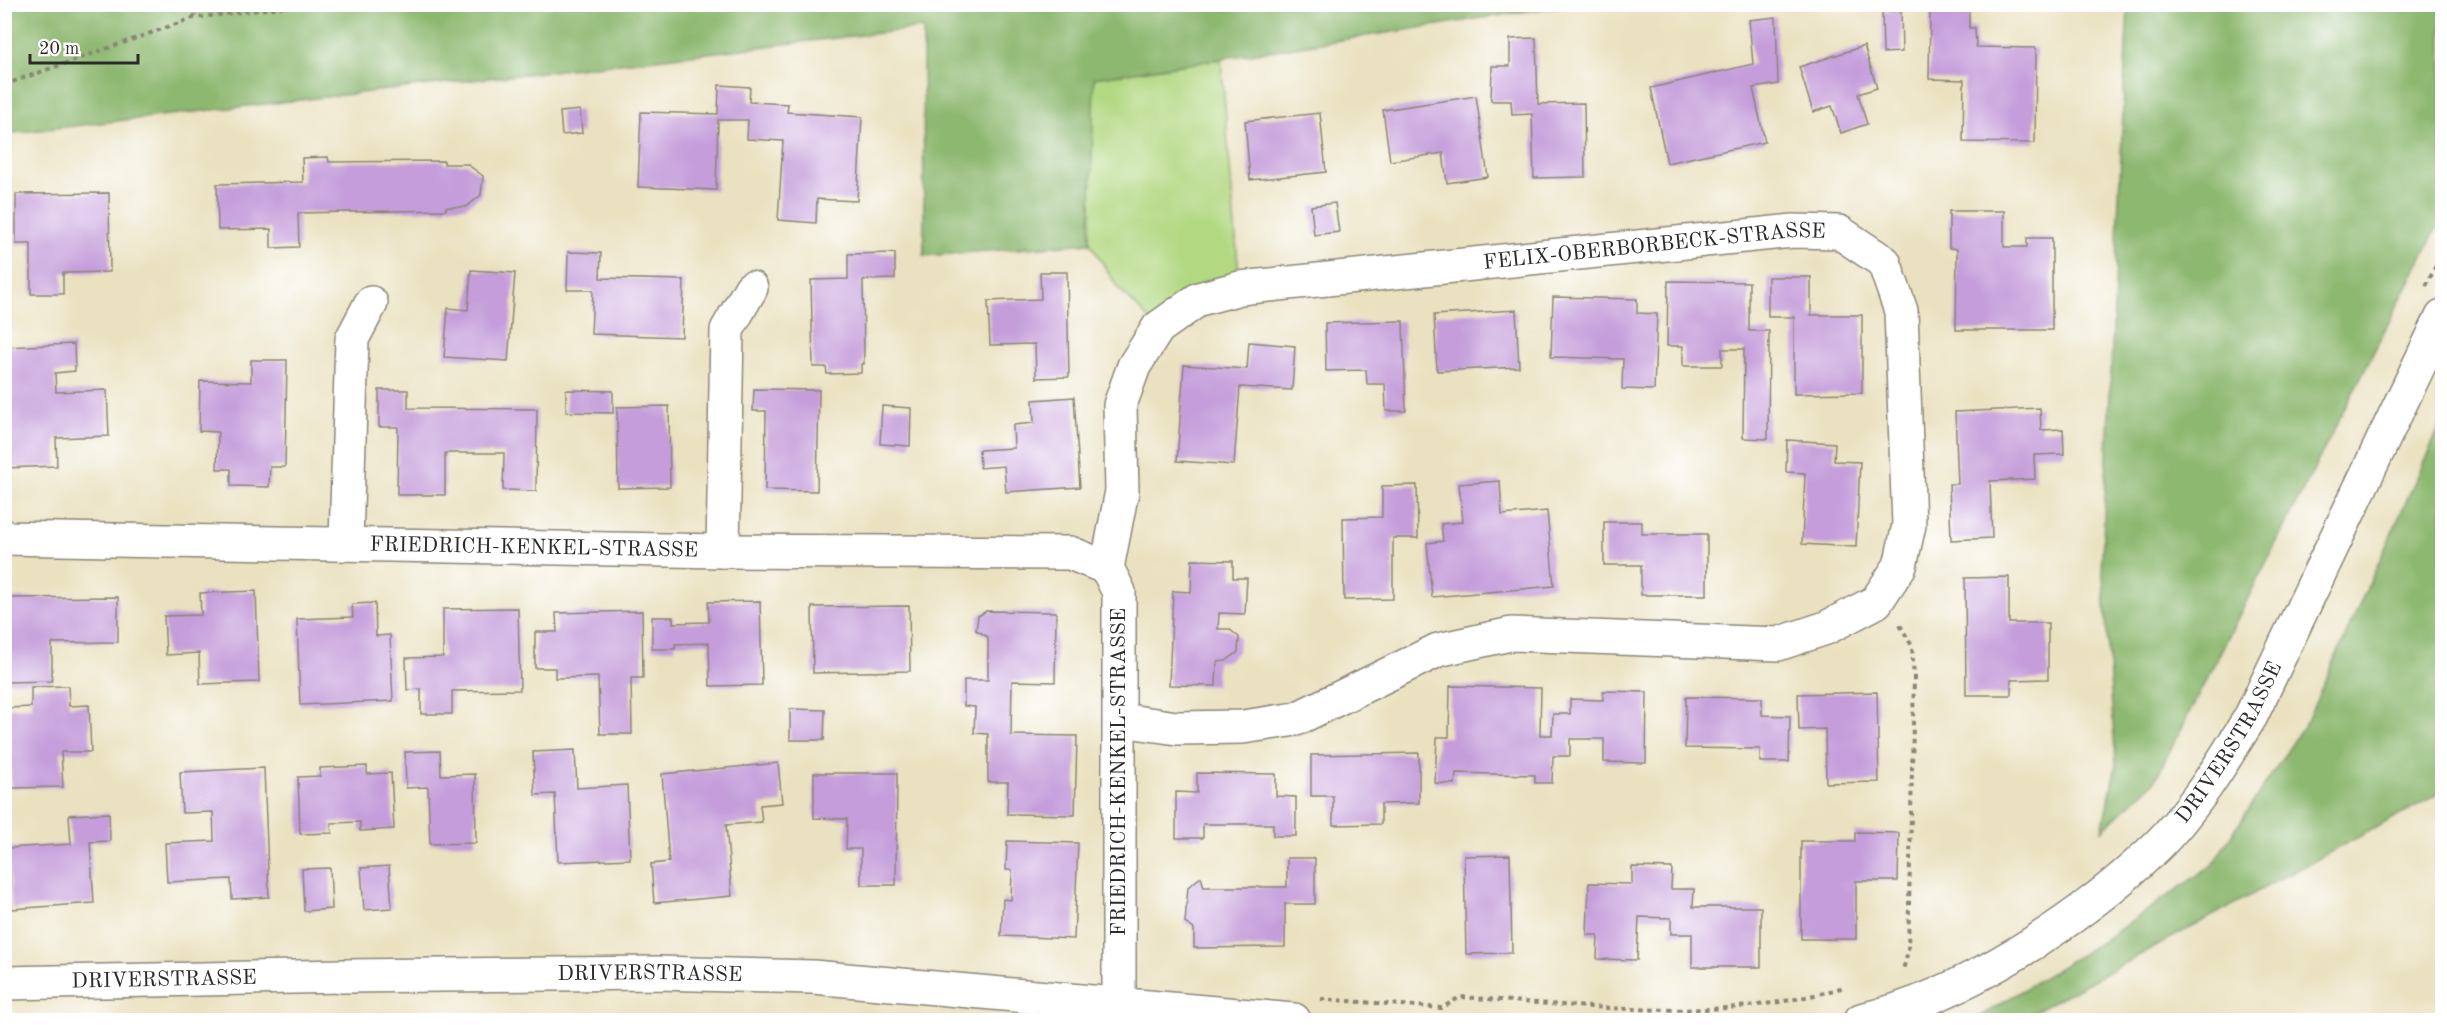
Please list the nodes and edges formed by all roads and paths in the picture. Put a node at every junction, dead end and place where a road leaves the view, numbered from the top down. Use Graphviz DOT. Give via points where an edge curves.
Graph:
graph roads {
  1 [pos="202,4"];
  2 [pos="308,4"];
  3 [pos="428,4"];
  4 [pos="623,4"];
  5 [pos="1058,4"];
  6 [pos="1064,5"];
  7 [pos="193,18"];
  8 [pos="4,85"];
  9 [pos="2442,253"];
  10 [pos="751,288"];
  11 [pos="370,303"];
  12 [pos="2432,305"];
  13 [pos="4,538"];
  14 [pos="345,542"];
  15 [pos="723,551"];
  16 [pos="1107,568"];
  17 [pos="1876,602"];
  18 [pos="1121,720"];
  19 [pos="1903,968"];
  20 [pos="1892,971"];
  21 [pos="1914,972"];
  22 [pos="4,983"];
  23 [pos="1851,985"];
  24 [pos="1119,1005"];
  25 [pos="1913,1005"];
  26 [pos="1288,1020"];
  27 [pos="1861,1020"];
  1 -- 7 [label="path"];
  2 -- 7 [label="path"];
  3 -- 4 [label="path"];
  5 -- 6 [label="path"];
  7 -- 8 [label="path"];
  9 -- 12 [label="path"];
  10 -- 15 [label="street, FRIEDRICH-KENKEL-STRASSE" via="727,330"];
  11 -- 14 [label="street, FRIEDRICH-KENKEL-STRASSE" via="352,339"];
  12 -- 25 [label="street, DRIVERSTRASSE" via="2251,716 2214,777 2155,849 2085,906 2004,962"];
  13 -- 14 [label="street, FRIEDRICH-KENKEL-STRASSE"];
  14 -- 15 [label="street, FRIEDRICH-KENKEL-STRASSE"];
  15 -- 16 [label="street, FRIEDRICH-KENKEL-STRASSE" via="1070,553"];
  16 -- 17 [label="street, FELIX-OBERBORBECK-STRASSE" via="1122,491 1120,405 1134,366 1158,328 1199,299 1240,288 1793,231 1839,232 1884,262 1901,311 1910,525 1900,566"];
  16 -- 18 [label="street, FRIEDRICH-KENKEL-STRASSE" via="1119,592"];
  17 -- 18 [label="street, FELIX-OBERBORBECK-STRASSE" via="1826,628 1778,644 1511,634 1438,650 1296,718 1243,727 1177,728"];
  17 -- 19 [label="path" via="1896,618 1912,646 1908,951"];
  18 -- 24 [label="street, FRIEDRICH-KENKEL-STRASSE"];
  19 -- 20 [label="path"];
  19 -- 21 [label="path"];
  19 -- 25 [label="path"];
  22 -- 24 [label="street, DRIVERSTRASSE" via="657,973 813,977"];
  23 -- 26 [label="path" via="1774,1005 1669,1012 1460,997 1442,1008 1316,999"];
  24 -- 26 [label="street, DRIVERSTRASSE"];
  25 -- 27 [label="street, DRIVERSTRASSE"];
}
